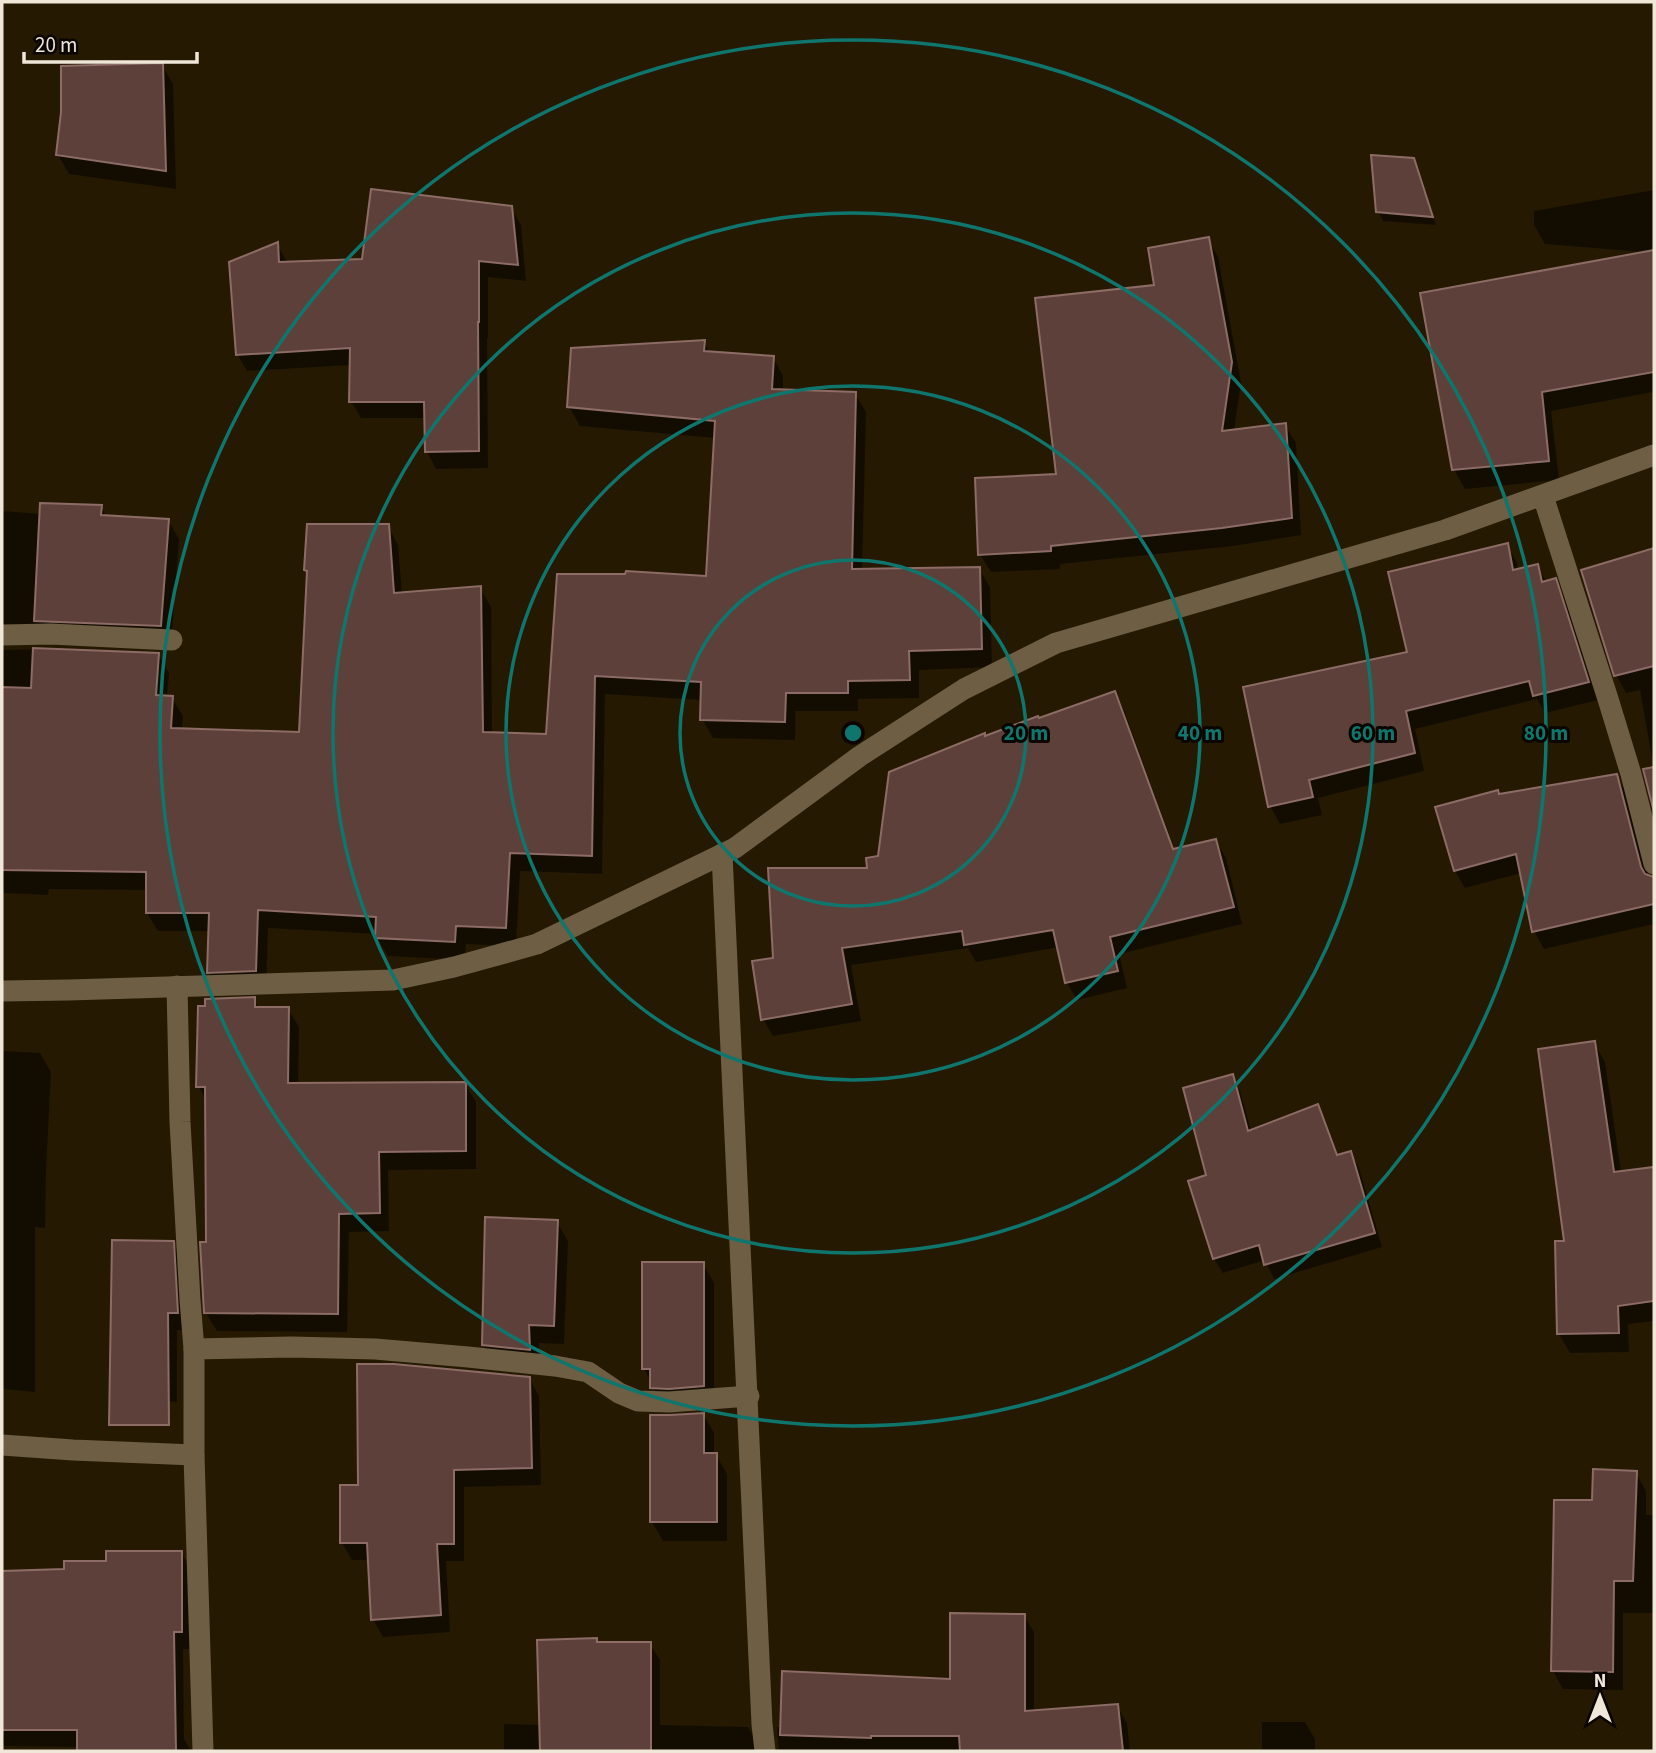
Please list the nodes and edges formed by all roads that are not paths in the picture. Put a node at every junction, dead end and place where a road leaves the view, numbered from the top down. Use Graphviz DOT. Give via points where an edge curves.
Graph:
graph roads {
  1 [pos="1654,455"];
  2 [pos="1542,496"];
  3 [pos="2,635"];
  4 [pos="172,640"];
  5 [pos="722,854"];
  6 [pos="1654,864"];
  7 [pos="177,986"];
  8 [pos="2,991"];
  9 [pos="194,1349"];
  10 [pos="749,1396"];
  11 [pos="2,1445"];
  12 [pos="194,1455"];
  13 [pos="202,1751"];
  14 [pos="765,1751"];
  1 -- 2 [label="street"];
  2 -- 5 [label="street" via="1445,530 1056,643 964,689"];
  2 -- 6 [label="street" via="1628,762"];
  3 -- 4 [label="street"];
  5 -- 7 [label="street" via="537,944 454,967 393,979"];
  5 -- 10 [label="street"];
  7 -- 8 [label="street"];
  7 -- 9 [label="street"];
  9 -- 10 [label="street" via="375,1349 555,1366 588,1373 638,1401"];
  9 -- 12 [label="street"];
  10 -- 14 [label="street"];
  11 -- 12 [label="street"];
  12 -- 13 [label="street"];
}
